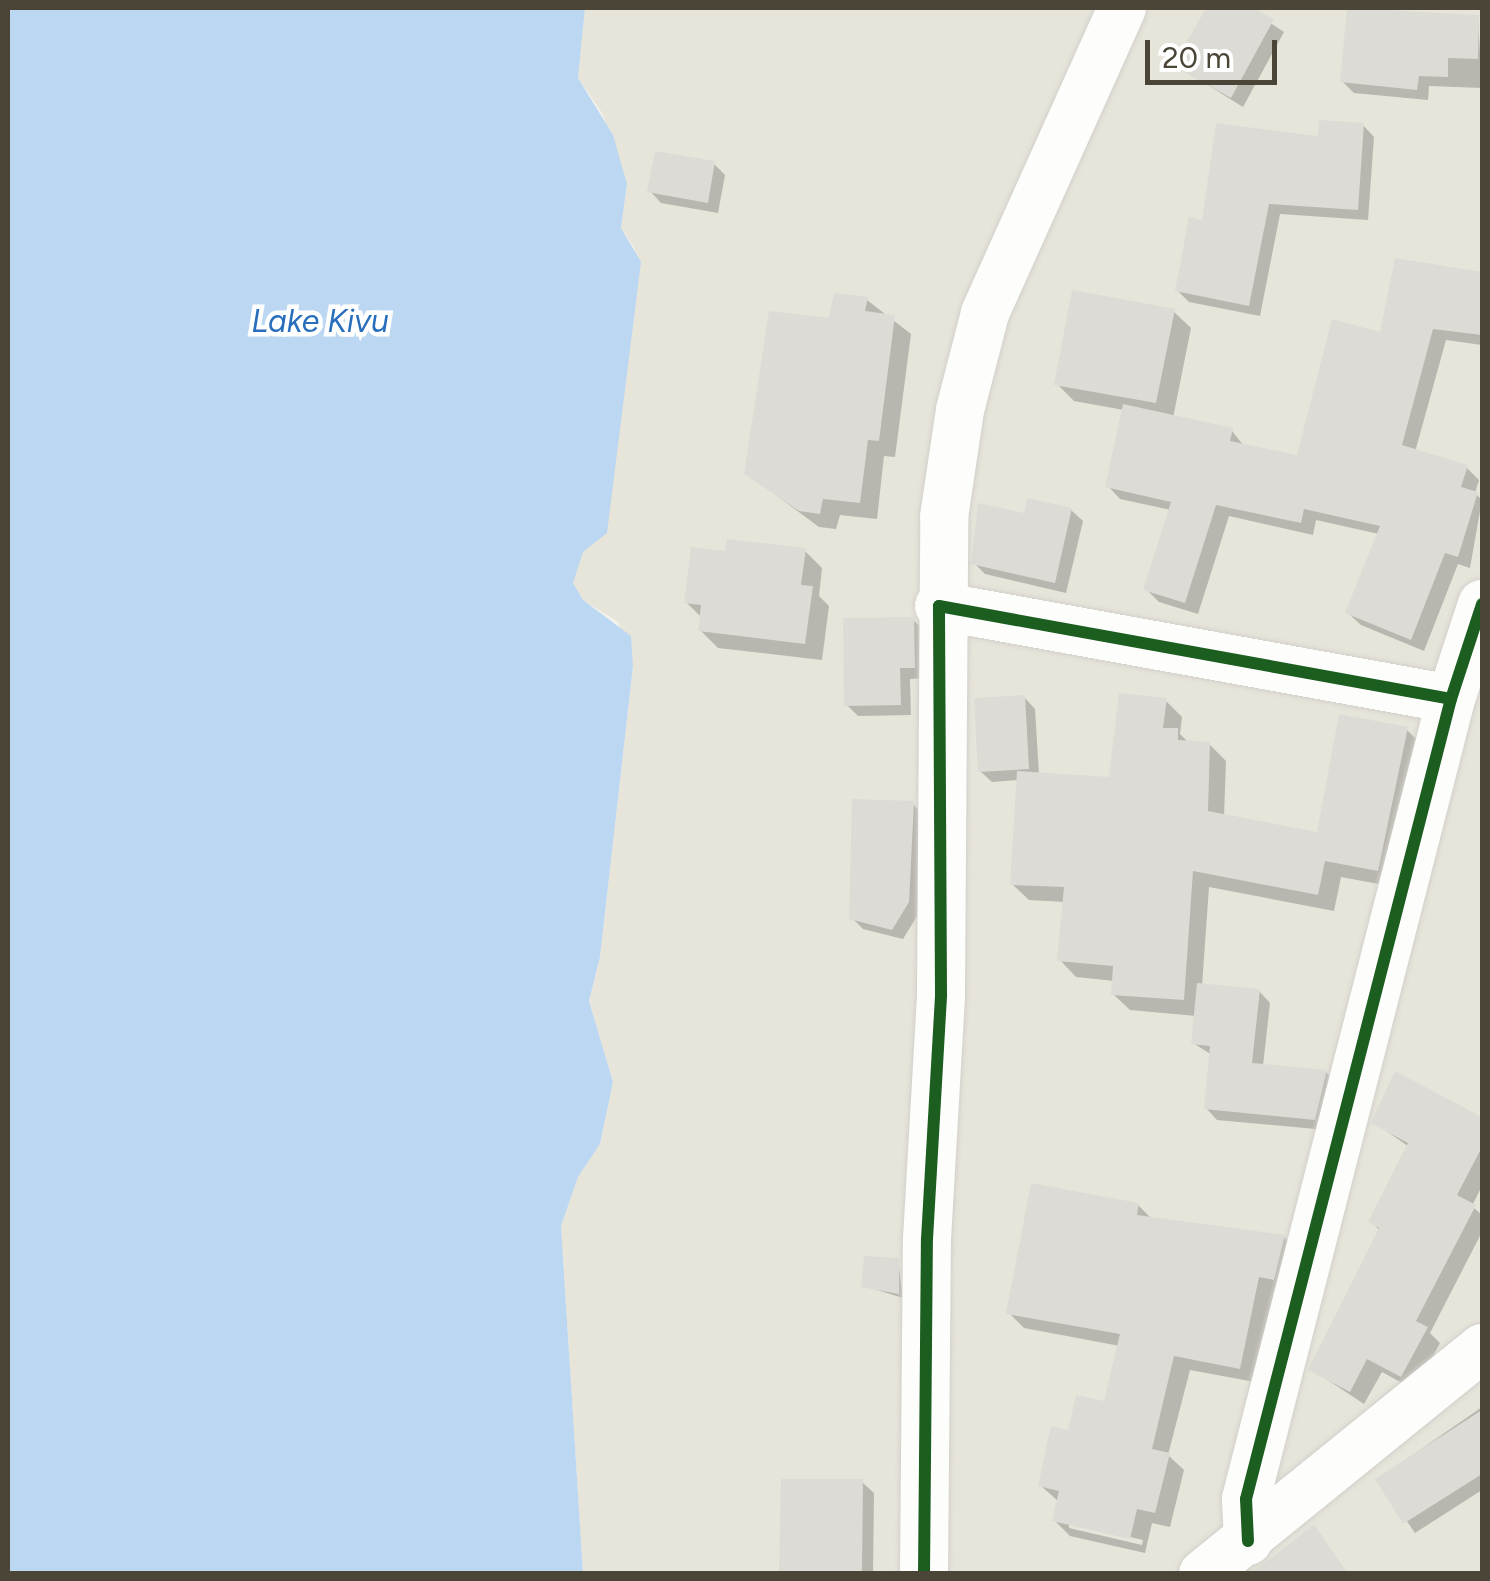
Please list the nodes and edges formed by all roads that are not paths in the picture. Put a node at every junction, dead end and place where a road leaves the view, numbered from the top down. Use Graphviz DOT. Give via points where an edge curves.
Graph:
graph roads {
  1 [pos="1122,8"];
  2 [pos="1482,604"];
  3 [pos="939,606"];
  4 [pos="1451,699"];
  5 [pos="1482,1348"];
  6 [pos="1248,1542"];
  7 [pos="924,1574"];
  8 [pos="1203,1574"];
  1 -- 3 [label="street" via="985,313 960,410"];
  2 -- 4 [label="street"];
  3 -- 4 [label="street"];
  3 -- 7 [label="street" via="941,994 927,1239"];
  4 -- 6 [label="street" via="1246,1499"];
  5 -- 6 [label="street"];
  6 -- 8 [label="street"];
}
